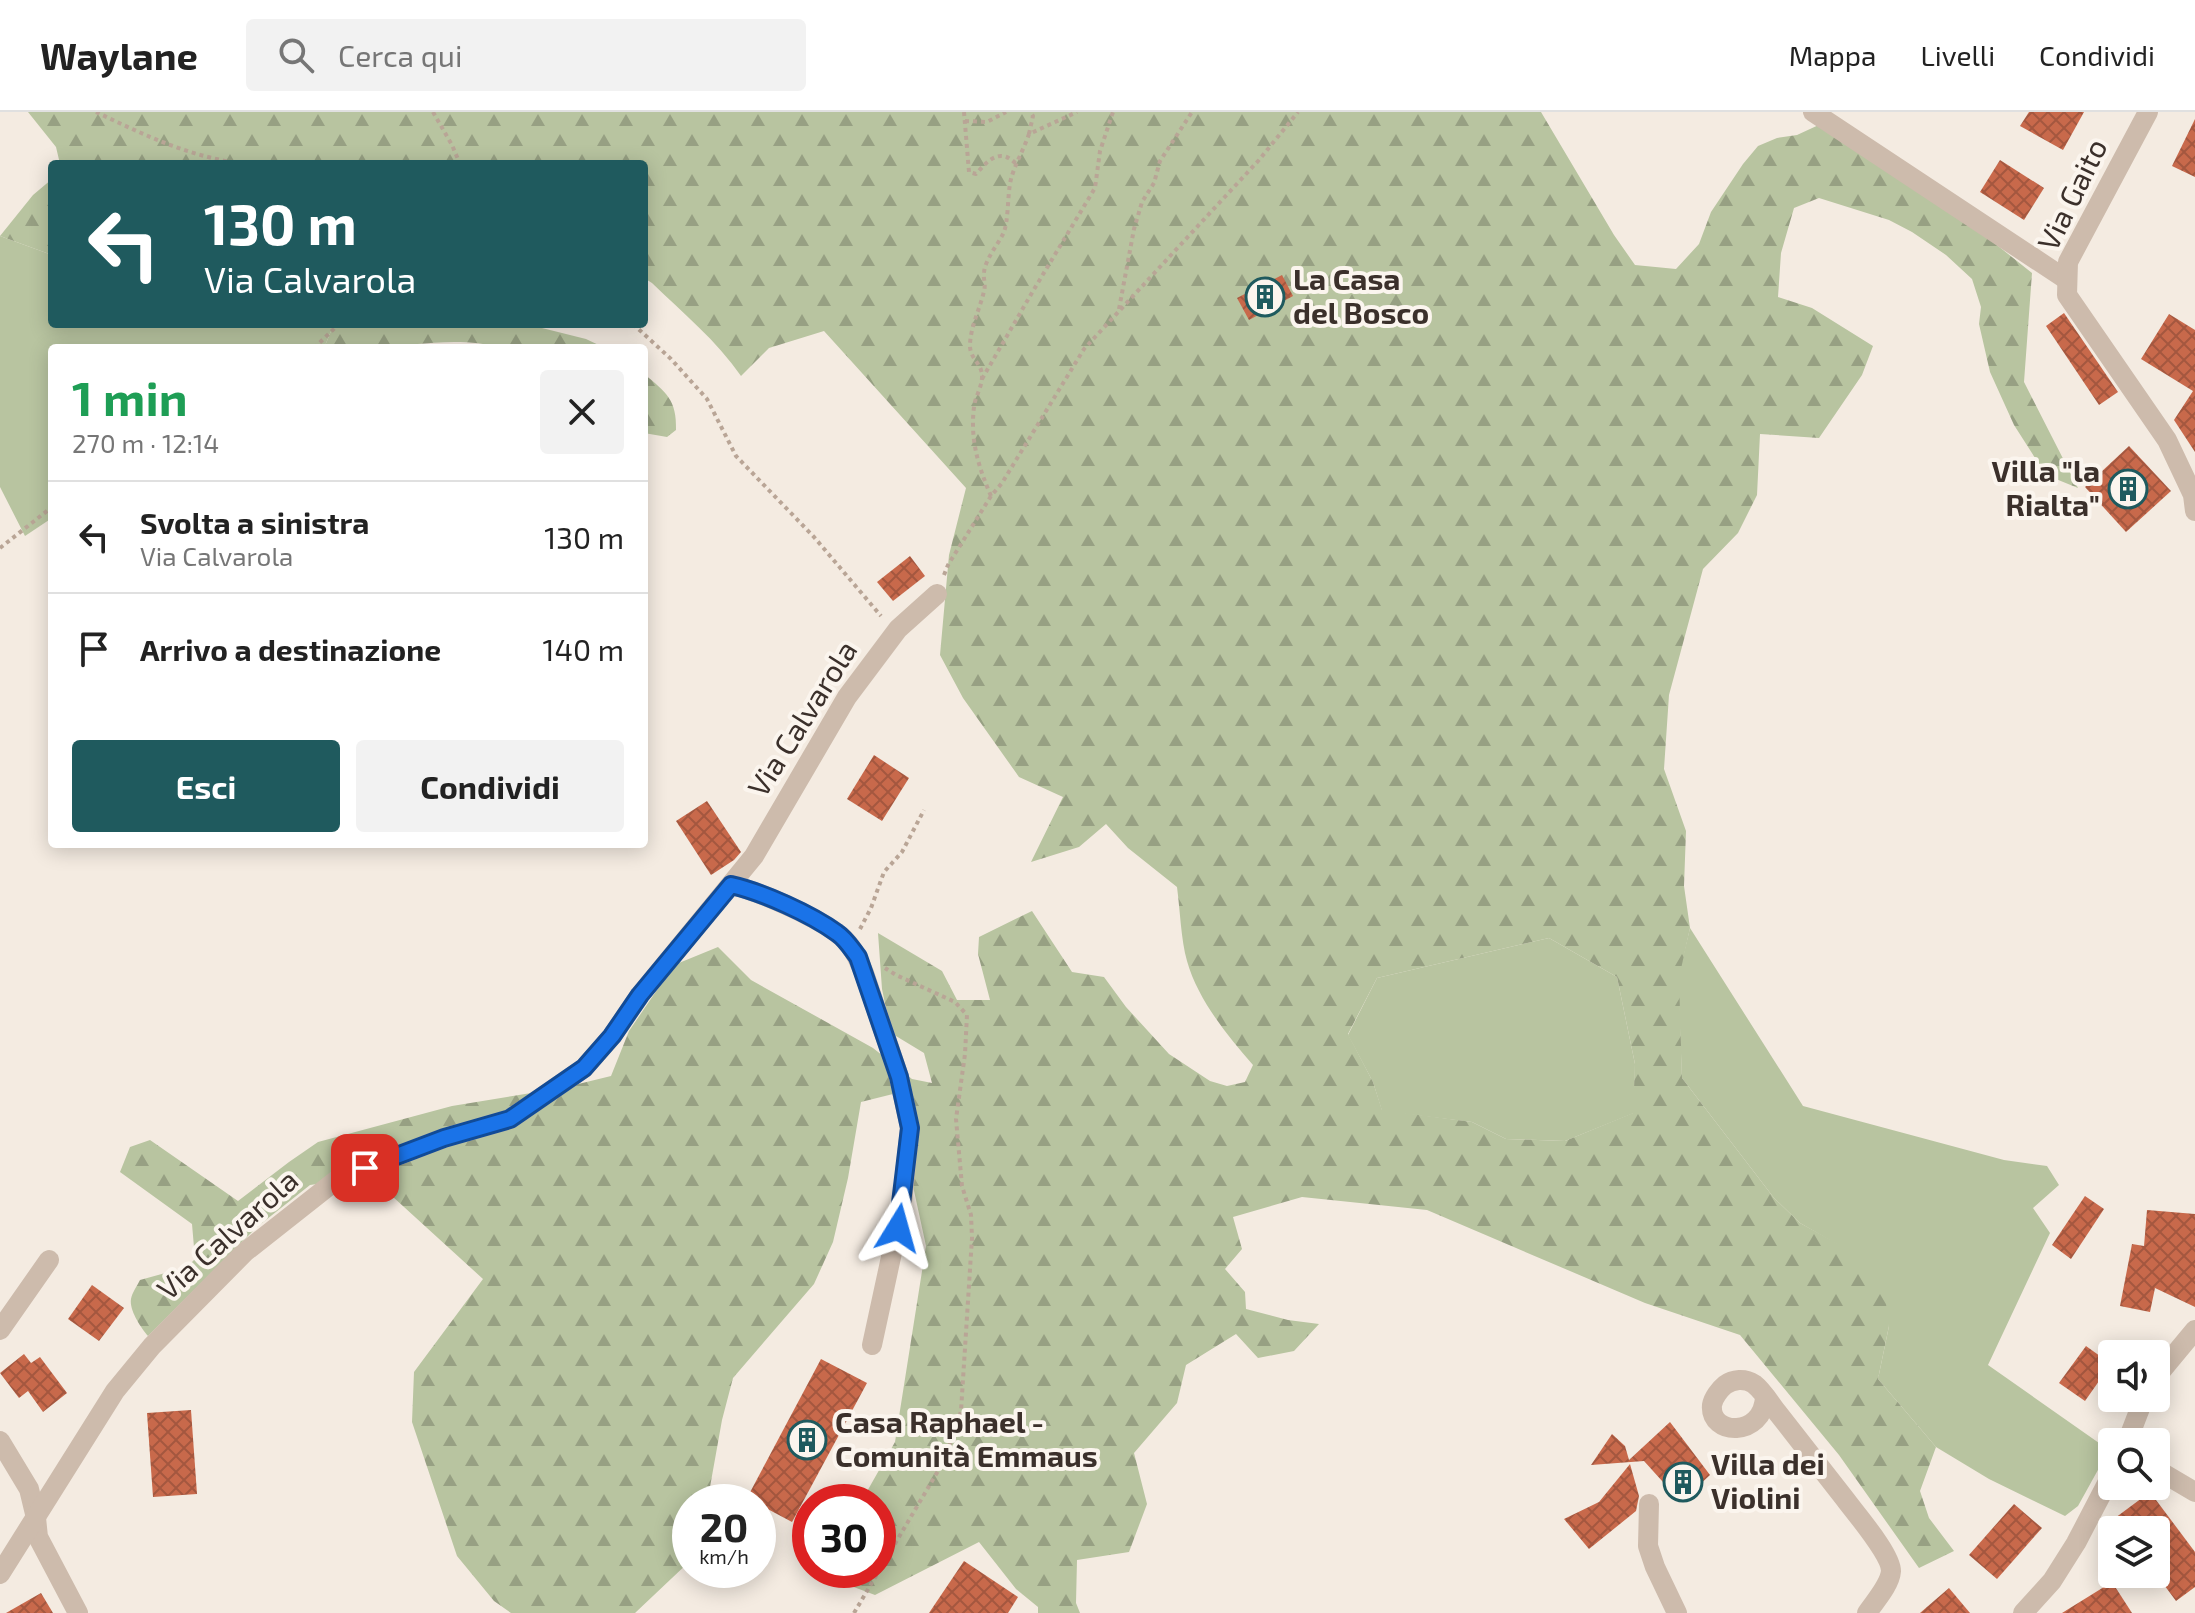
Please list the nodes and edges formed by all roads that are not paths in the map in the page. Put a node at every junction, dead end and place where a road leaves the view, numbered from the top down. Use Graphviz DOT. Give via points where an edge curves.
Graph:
graph roads {
  1 [pos="1813,112"];
  2 [pos="2148,112"];
  3 [pos="2067,280"];
  4 [pos="2194,499"];
  5 [pos="937,594"];
  6 [pos="731,885"];
  7 [pos="49,1260"];
  8 [pos="0,1330"];
  9 [pos="2195,1330"];
  10 [pos="872,1345"];
  11 [pos="2170,1360"];
  12 [pos="1765,1397"];
  13 [pos="0,1441"];
  14 [pos="2170,1477"];
  15 [pos="2195,1492"];
  16 [pos="2098,1500"];
  17 [pos="1649,1504"];
  18 [pos="36,1518"];
  19 [pos="0,1574"];
  20 [pos="78,1613"];
  21 [pos="1677,1613"];
  22 [pos="1867,1613"];
  23 [pos="2023,1613"];
  1 -- 3 [label="street"];
  2 -- 3 [label="street, Via Gaito" via="2068,262"];
  3 -- 4 [label="street, Via Gaito" via="2067,295 2167,440"];
  5 -- 6 [label="street, Via Calvarola" via="898,629 847,697 754,856"];
  6 -- 10 [label="street" via="836,932 852,949 899,1077 910,1128 901,1211"];
  6 -- 18 [label="street, Via Calvarola" via="584,1068 510,1119 339,1178 245,1252 115,1391"];
  7 -- 8 [label="street"];
  9 -- 11 [label="street"];
  12 -- 22 [label="street" via="1888,1559 1891,1572"];
  13 -- 18 [label="street" via="29,1489"];
  14 -- 15 [label="street"];
  16 -- 23 [label="street" via="2052,1581"];
  17 -- 21 [label="street" via="1648,1546"];
  18 -- 19 [label="street, Via Calvarola"];
  18 -- 20 [label="street" via="38,1537"];
}
